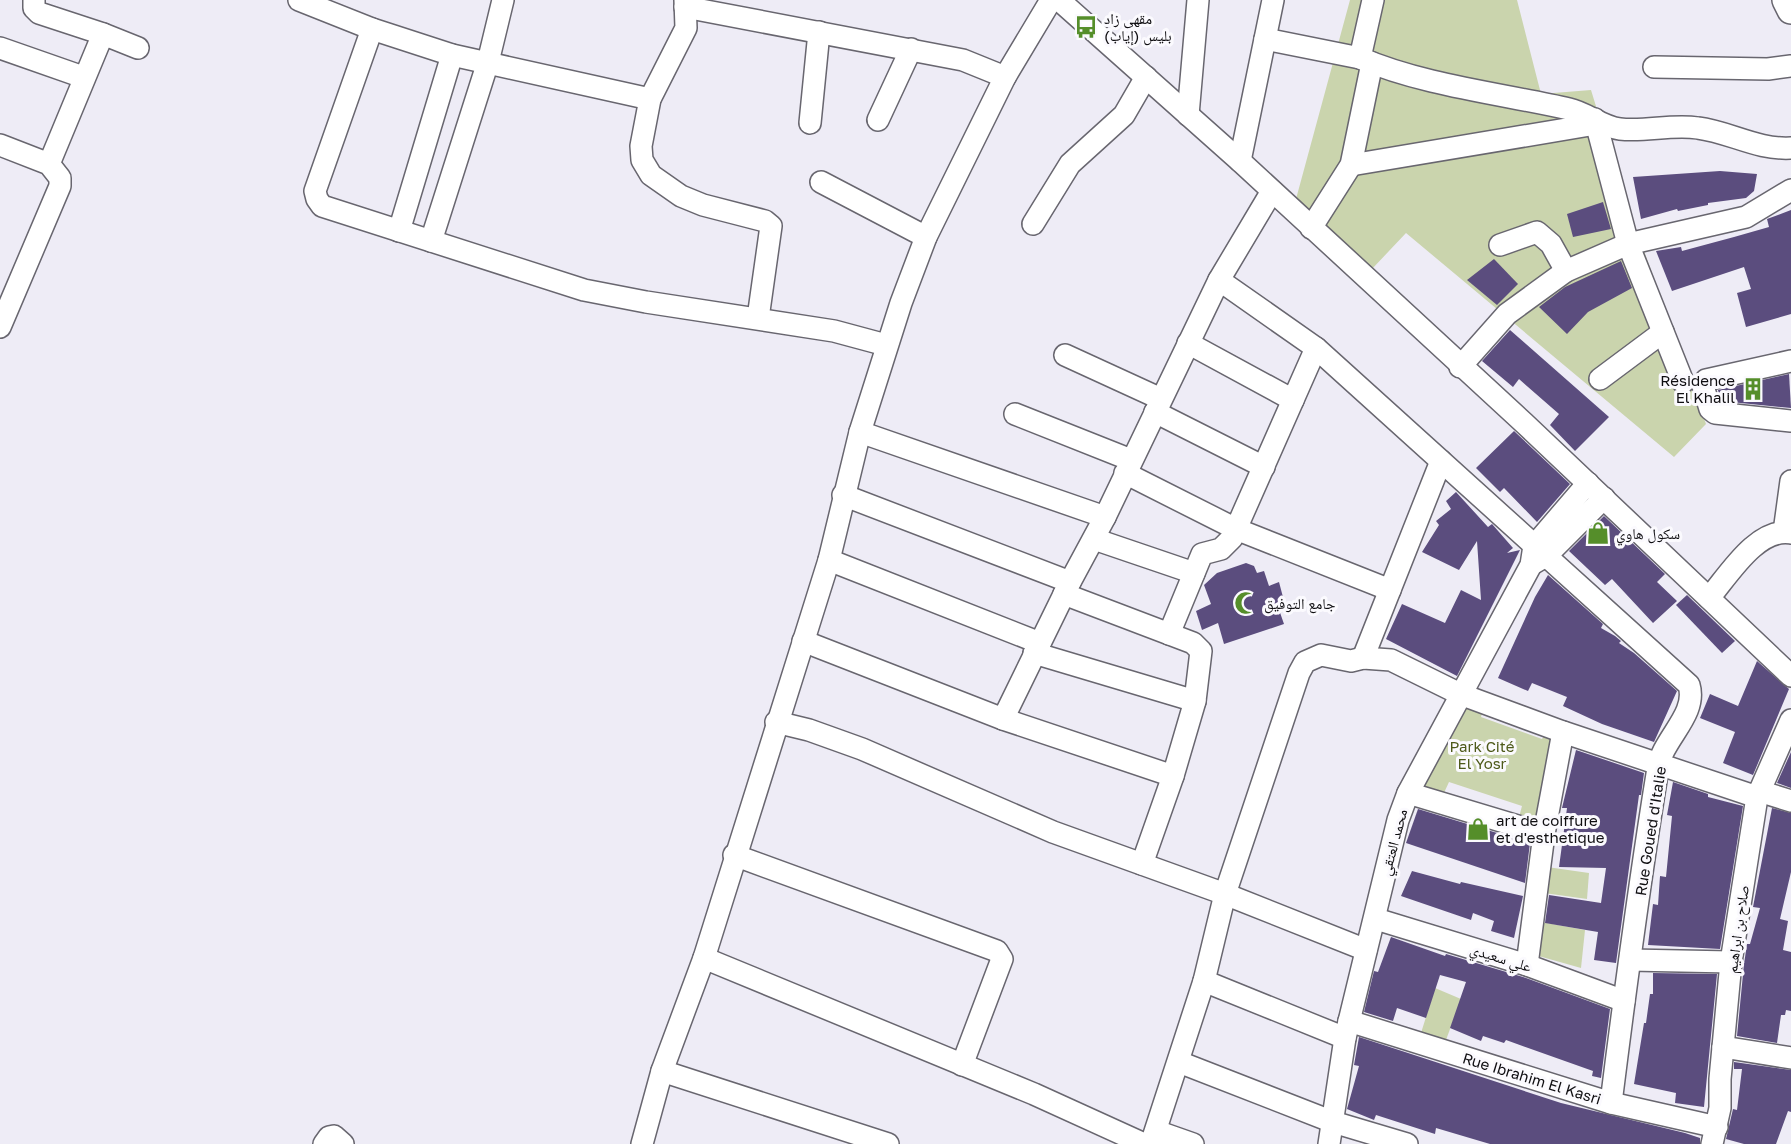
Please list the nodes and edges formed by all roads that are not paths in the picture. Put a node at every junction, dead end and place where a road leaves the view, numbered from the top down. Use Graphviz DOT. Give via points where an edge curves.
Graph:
graph roads {
  1 [pos="34,0"];
  2 [pos="299,0"];
  3 [pos="503,0"];
  4 [pos="1051,0"];
  5 [pos="1059,0"];
  6 [pos="1198,0"];
  7 [pos="1273,0"];
  8 [pos="1373,0"];
  9 [pos="1786,0"];
  10 [pos="685,4"];
  11 [pos="1081,9"];
  12 [pos="1791,9"];
  13 [pos="372,29"];
  14 [pos="819,32"];
  15 [pos="103,34"];
  16 [pos="1265,39"];
  17 [pos="0,48"];
  18 [pos="138,48"];
  19 [pos="911,49"];
  20 [pos="452,55"];
  21 [pos="1366,61"];
  22 [pos="488,62"];
  23 [pos="1791,66"];
  24 [pos="1654,67"];
  25 [pos="1005,76"];
  26 [pos="83,77"];
  27 [pos="1146,77"];
  28 [pos="650,99"];
  29 [pos="1188,115"];
  30 [pos="878,120"];
  31 [pos="1596,122"];
  32 [pos="810,123"];
  33 [pos="0,145"];
  34 [pos="1791,148"];
  35 [pos="1240,161"];
  36 [pos="49,164"];
  37 [pos="1351,165"];
  38 [pos="821,182"];
  39 [pos="1791,190"];
  40 [pos="1272,191"];
  41 [pos="1033,224"];
  42 [pos="1311,228"];
  43 [pos="399,231"];
  44 [pos="926,237"];
  45 [pos="431,241"];
  46 [pos="1628,243"];
  47 [pos="1500,245"];
  48 [pos="1566,271"];
  49 [pos="9,280"];
  50 [pos="1219,280"];
  51 [pos="758,318"];
  52 [pos="0,327"];
  53 [pos="1663,332"];
  54 [pos="1188,343"];
  55 [pos="886,345"];
  56 [pos="1317,348"];
  57 [pos="1065,355"];
  58 [pos="1791,361"];
  59 [pos="1460,367"];
  60 [pos="1600,379"];
  61 [pos="1683,382"];
  62 [pos="1293,400"];
  63 [pos="1158,405"];
  64 [pos="1015,414"];
  65 [pos="1791,421"];
  66 [pos="860,432"];
  67 [pos="1441,460"];
  68 [pos="1128,467"];
  69 [pos="1264,467"];
  70 [pos="1791,481"];
  71 [pos="1596,490"];
  72 [pos="843,495"];
  73 [pos="1105,517"];
  74 [pos="1236,529"];
  75 [pos="1787,532"];
  76 [pos="1094,539"];
  77 [pos="1537,556"];
  78 [pos="829,560"];
  79 [pos="1194,573"];
  80 [pos="1067,588"];
  81 [pos="1390,590"];
  82 [pos="1709,598"];
  83 [pos="1169,634"];
  84 [pos="803,641"];
  85 [pos="1037,648"];
  86 [pos="1363,658"];
  87 [pos="1791,676"];
  88 [pos="1460,694"];
  89 [pos="1195,701"];
  90 [pos="1003,719"];
  91 [pos="1791,720"];
  92 [pos="777,722"];
  93 [pos="1563,732"];
  94 [pos="1658,764"];
  95 [pos="1173,776"];
  96 [pos="1408,793"];
  97 [pos="1758,794"];
  98 [pos="1791,801"];
  99 [pos="1544,834"];
  100 [pos="734,855"];
  101 [pos="1143,864"];
  102 [pos="1225,894"];
  103 [pos="1376,919"];
  104 [pos="1366,951"];
  105 [pos="704,958"];
  106 [pos="1630,960"];
  107 [pos="1731,962"];
  108 [pos="1527,965"];
  109 [pos="1204,981"];
  110 [pos="1624,1001"];
  111 [pos="1347,1029"];
  112 [pos="1723,1047"];
  113 [pos="1791,1058"];
  114 [pos="1179,1062"];
  115 [pos="962,1065"];
  116 [pos="662,1071"];
  117 [pos="1611,1103"];
  118 [pos="1333,1122"];
  119 [pos="1714,1135"];
  120 [pos="1150,1140"];
  121 [pos="324,1144"];
  122 [pos="343,1144"];
  123 [pos="642,1144"];
  124 [pos="888,1144"];
  125 [pos="1193,1144"];
  126 [pos="1329,1144"];
  127 [pos="1407,1144"];
  1 -- 15 [label="street" via="34,8 39,12"];
  2 -- 13 [label="street"];
  3 -- 22 [label="street"];
  4 -- 25 [label="street"];
  5 -- 11 [label="street"];
  6 -- 29 [label="street"];
  7 -- 16 [label="street"];
  8 -- 21 [label="street"];
  9 -- 12 [label="main road"];
  10 -- 14 [label="street"];
  10 -- 28 [label="street" via="686,28"];
  11 -- 27 [label="street"];
  13 -- 20 [label="street"];
  13 -- 43 [label="street" via="315,191 322,206"];
  14 -- 19 [label="street"];
  14 -- 32 [label="street"];
  15 -- 18 [label="street"];
  15 -- 26 [label="street"];
  16 -- 21 [label="street"];
  16 -- 35 [label="street"];
  17 -- 26 [label="street"];
  19 -- 25 [label="street" via="963,60"];
  19 -- 30 [label="street"];
  20 -- 22 [label="street"];
  20 -- 43 [label="street"];
  21 -- 31 [label="street" via="1572,110"];
  21 -- 37 [label="street"];
  22 -- 28 [label="street"];
  22 -- 45 [label="street"];
  23 -- 24 [label="street"];
  25 -- 44 [label="street"];
  26 -- 36 [label="street"];
  27 -- 29 [label="street"];
  27 -- 41 [label="street" via="1124,115 1070,164"];
  28 -- 51 [label="street" via="641,146 642,160 651,175 681,196 771,226"];
  29 -- 35 [label="street"];
  31 -- 34 [label="street" via="1620,129 1701,128 1754,145"];
  31 -- 37 [label="street"];
  31 -- 46 [label="street"];
  33 -- 36 [label="street"];
  35 -- 40 [label="street"];
  36 -- 49 [label="street" via="58,172 60,186"];
  37 -- 42 [label="street"];
  38 -- 44 [label="street"];
  39 -- 46 [label="street" via="1746,217"];
  40 -- 42 [label="street"];
  40 -- 50 [label="street"];
  42 -- 59 [label="street"];
  43 -- 45 [label="street"];
  44 -- 55 [label="street"];
  45 -- 51 [label="street" via="584,290"];
  46 -- 48 [label="street"];
  46 -- 53 [label="street"];
  47 -- 48 [label="street" via="1537,232 1548,239"];
  48 -- 59 [label="street" via="1508,314"];
  49 -- 52 [label="street"];
  50 -- 54 [label="street"];
  50 -- 56 [label="street"];
  51 -- 55 [label="street"];
  53 -- 60 [label="street"];
  53 -- 61 [label="street"];
  54 -- 62 [label="street"];
  54 -- 63 [label="street"];
  55 -- 66 [label="street"];
  56 -- 62 [label="street"];
  56 -- 67 [label="street"];
  57 -- 63 [label="street"];
  58 -- 65 [label="street" via="1706,380 1703,386 1715,413"];
  59 -- 71 [label="street"];
  62 -- 69 [label="street"];
  63 -- 68 [label="street"];
  63 -- 69 [label="street"];
  64 -- 68 [label="street"];
  66 -- 72 [label="street"];
  66 -- 73 [label="street"];
  67 -- 77 [label="street"];
  67 -- 81 [label="street"];
  68 -- 73 [label="street"];
  68 -- 74 [label="street"];
  69 -- 74 [label="street"];
  70 -- 75 [label="street"];
  71 -- 77 [label="street, محمد العتقي"];
  71 -- 82 [label="street"];
  72 -- 78 [label="street"];
  72 -- 80 [label="street"];
  73 -- 76 [label="street"];
  74 -- 79 [label="street" via="1226,546 1202,554"];
  74 -- 81 [label="street"];
  75 -- 82 [label="street" via="1766,537 1755,546"];
  76 -- 79 [label="street"];
  76 -- 80 [label="street"];
  77 -- 88 [label="street, محمد العتقي"];
  77 -- 94 [label="street, Rue Goued d'Italie" via="1689,685 1688,708"];
  78 -- 84 [label="street"];
  78 -- 85 [label="street"];
  79 -- 83 [label="street"];
  80 -- 83 [label="street"];
  80 -- 85 [label="street"];
  81 -- 86 [label="street"];
  82 -- 87 [label="street"];
  83 -- 89 [label="street" via="1201,651"];
  84 -- 90 [label="street"];
  84 -- 92 [label="street"];
  85 -- 89 [label="street"];
  85 -- 90 [label="street"];
  86 -- 88 [label="street" via="1391,660"];
  86 -- 102 [label="street" via="1351,661 1321,655 1305,662"];
  88 -- 93 [label="street"];
  88 -- 96 [label="street, محمد العتقي"];
  89 -- 95 [label="street"];
  90 -- 95 [label="street"];
  91 -- 97 [label="street, صلاح بن ابراهيم"];
  92 -- 100 [label="street"];
  92 -- 101 [label="street" via="862,749 1001,810"];
  93 -- 94 [label="street"];
  93 -- 99 [label="street"];
  94 -- 97 [label="street"];
  94 -- 106 [label="street, Rue Goued d'Italie"];
  95 -- 101 [label="street"];
  96 -- 99 [label="street"];
  96 -- 103 [label="street, محمد العتقي" via="1388,856"];
  97 -- 98 [label="street"];
  97 -- 107 [label="street, صلاح بن ابراهيم"];
  99 -- 108 [label="street"];
  100 -- 105 [label="street"];
  100 -- 115 [label="street" via="997,951 1002,959"];
  101 -- 102 [label="street"];
  102 -- 104 [label="street"];
  102 -- 109 [label="street"];
  103 -- 104 [label="street, محمد العتقي"];
  103 -- 108 [label="street, علي سعيدي"];
  104 -- 111 [label="street, محمد العتقي"];
  105 -- 115 [label="street"];
  105 -- 116 [label="street"];
  106 -- 107 [label="street"];
  106 -- 110 [label="street, Rue Goued d'Italie"];
  107 -- 112 [label="street, صلاح بن ابراهيم"];
  108 -- 110 [label="street, علي سعيدي"];
  109 -- 111 [label="street, Rue Ibrahim El Kasri"];
  109 -- 114 [label="street"];
  110 -- 117 [label="street, Rue Goued d'Italie"];
  111 -- 117 [label="street, Rue Ibrahim El Kasri"];
  111 -- 118 [label="street, محمد العتقي"];
  112 -- 113 [label="street"];
  112 -- 119 [label="street, صلاح بن ابراهيم"];
  114 -- 118 [label="street"];
  114 -- 120 [label="street"];
  115 -- 120 [label="street"];
  116 -- 123 [label="street"];
  116 -- 124 [label="street"];
  117 -- 119 [label="street, Rue Ibrahim El Kasri"];
  118 -- 126 [label="street, محمد العتقي"];
  118 -- 127 [label="street"];
  120 -- 125 [label="street"];
  121 -- 122 [label="street" via="334,1136"];
}
